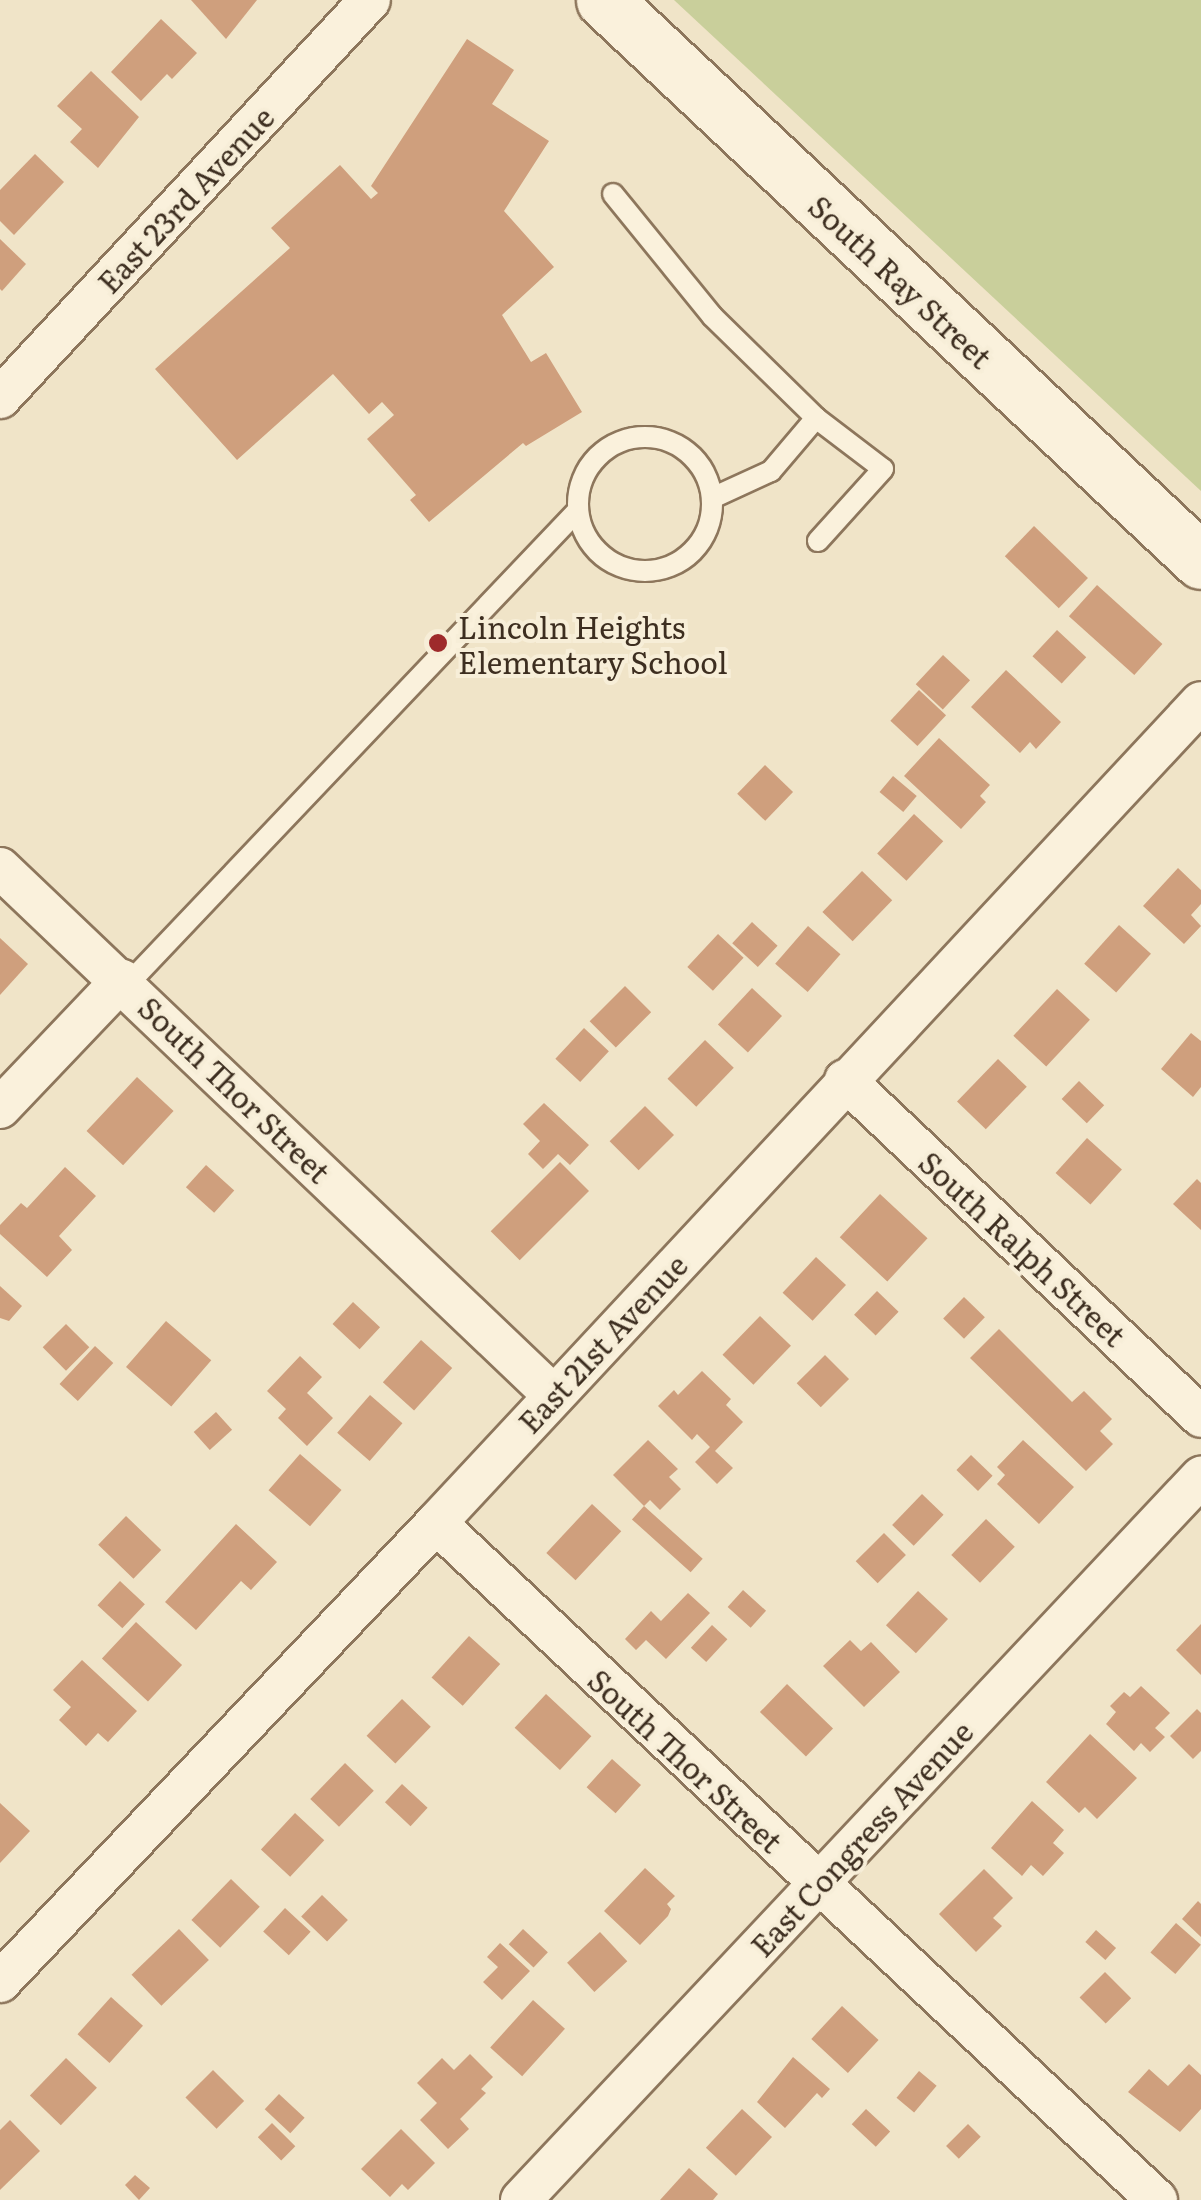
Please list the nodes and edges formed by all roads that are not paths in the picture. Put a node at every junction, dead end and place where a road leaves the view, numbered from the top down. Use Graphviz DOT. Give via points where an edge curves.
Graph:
graph roads {
  1 [pos="370,0"];
  2 [pos="604,0"];
  3 [pos="612,194"];
  4 [pos="0,398"];
  5 [pos="816,418"];
  6 [pos="712,498"];
  7 [pos="578,510"];
  8 [pos="818,540"];
  9 [pos="1201,561"];
  10 [pos="1201,702"];
  11 [pos="0,868"];
  12 [pos="124,982"];
  13 [pos="845,1080"];
  14 [pos="0,1108"];
  15 [pos="554,1396"];
  16 [pos="1201,1416"];
  17 [pos="1201,1476"];
  18 [pos="436,1523"];
  19 [pos="817,1884"];
  20 [pos="0,1982"];
  21 [pos="521,2200"];
  22 [pos="1157,2200"];
  1 -- 4 [label="street, East 23rd Avenue"];
  2 -- 9 [label="main road, South Ray Street"];
  3 -- 5 [label="lane" via="712,316"];
  5 -- 6 [label="lane" via="770,470"];
  5 -- 8 [label="lane" via="883,469"];
  6 -- 7 [label="lane" via="708,478 688,454 660,438 640,437 601,453 580,489"];
  6 -- 7 [label="lane" via="700,543 663,570 617,566 584,533"];
  7 -- 12 [label="lane"];
  10 -- 13 [label="street, East 21st Avenue"];
  11 -- 12 [label="street, South Thor Street"];
  12 -- 14 [label="street"];
  12 -- 15 [label="street, South Thor Street"];
  13 -- 15 [label="street, East 21st Avenue"];
  13 -- 16 [label="street, South Ralph Street"];
  15 -- 18 [label="street, East 21st Avenue"];
  17 -- 19 [label="street, East Congress Avenue"];
  18 -- 19 [label="street, South Thor Street"];
  18 -- 20 [label="street, East 21st Avenue"];
  19 -- 21 [label="street, East Congress Avenue"];
  19 -- 22 [label="street, South Thor Street"];
}
